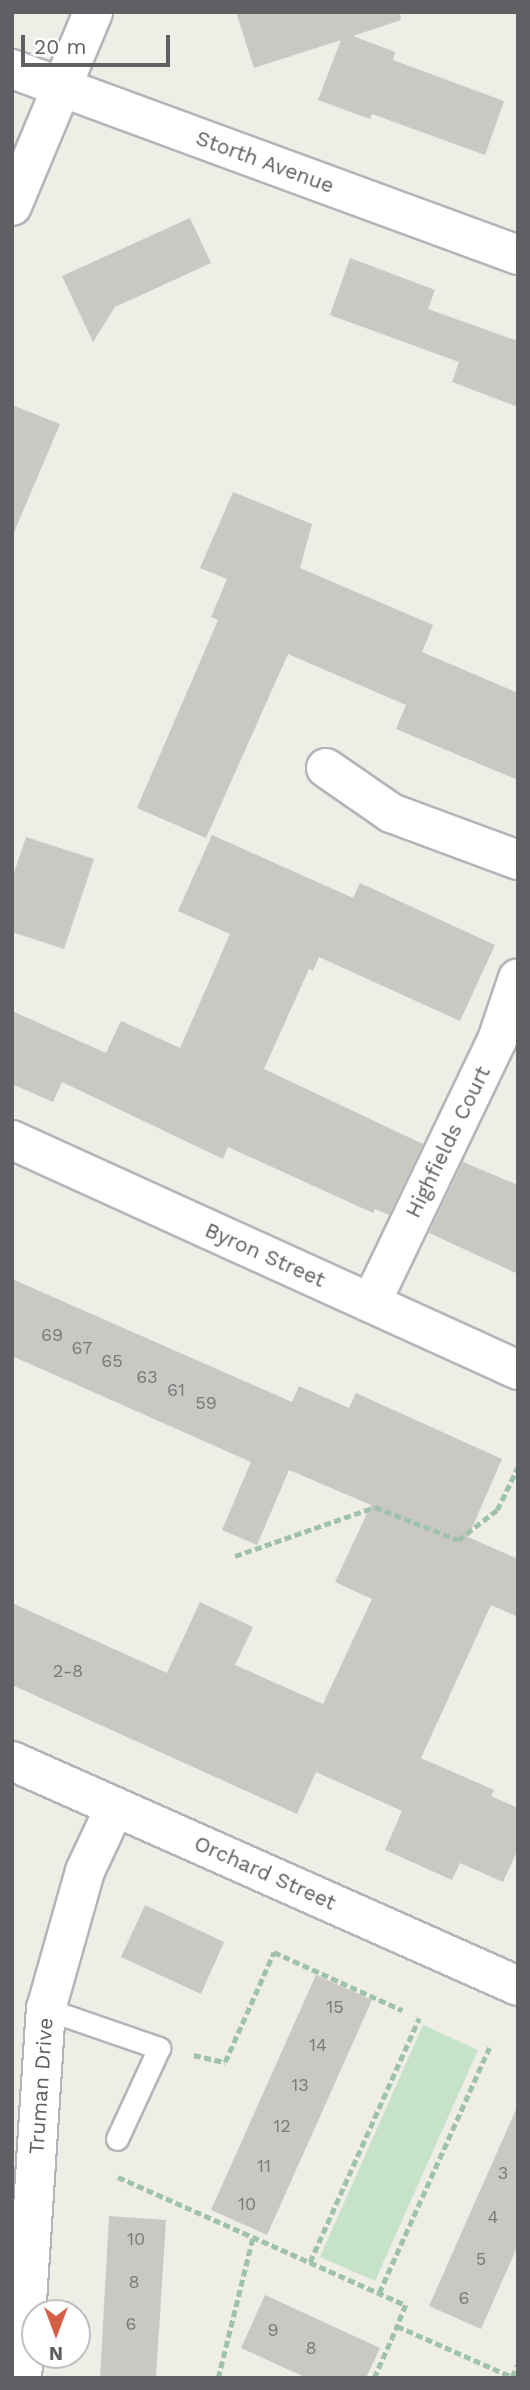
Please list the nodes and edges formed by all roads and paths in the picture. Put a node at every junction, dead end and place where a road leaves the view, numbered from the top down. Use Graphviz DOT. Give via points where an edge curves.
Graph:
graph roads {
  1 [pos="93,12"];
  2 [pos="12,69"];
  3 [pos="62,87"];
  4 [pos="12,206"];
  5 [pos="518,255"];
  6 [pos="326,768"];
  7 [pos="518,860"];
  8 [pos="518,978"];
  9 [pos="12,1140"];
  10 [pos="371,1303"];
  11 [pos="518,1370"];
  12 [pos="518,1467"];
  13 [pos="235,1556"];
  14 [pos="12,1761"];
  15 [pos="115,1807"];
  16 [pos="518,1986"];
  17 [pos="46,2010"];
  18 [pos="402,2010"];
  19 [pos="419,2018"];
  20 [pos="159,2048"];
  21 [pos="489,2048"];
  22 [pos="117,2139"];
  23 [pos="104,2171"];
  24 [pos="253,2237"];
  25 [pos="310,2262"];
  26 [pos="379,2293"];
  27 [pos="397,2326"];
  28 [pos="518,2364"];
  29 [pos="22,2378"];
  30 [pos="218,2378"];
  31 [pos="374,2378"];
  1 -- 3 [label="street"];
  2 -- 3 [label="street, Storth Avenue"];
  3 -- 4 [label="street"];
  3 -- 5 [label="street, Storth Avenue"];
  6 -- 7 [label="street" via="391,813"];
  8 -- 10 [label="street, Highfields Court" via="497,1041"];
  9 -- 10 [label="street, Byron Street"];
  10 -- 11 [label="street, Byron Street"];
  12 -- 13 [label="path" via="497,1510 458,1540 374,1507"];
  14 -- 15 [label="street, Orchard Street"];
  15 -- 16 [label="street, Orchard Street"];
  15 -- 17 [label="street, Truman Drive" via="85,1871"];
  17 -- 20 [label="lane"];
  17 -- 29 [label="street, Truman Drive"];
  18 -- 20 [label="path" via="274,1952 225,2062"];
  19 -- 25 [label="path"];
  20 -- 22 [label="lane"];
  21 -- 26 [label="path"];
  23 -- 24 [label="path"];
  24 -- 25 [label="path"];
  24 -- 30 [label="path"];
  25 -- 26 [label="path"];
  26 -- 27 [label="path" via="407,2305"];
  27 -- 28 [label="path" via="512,2377"];
  27 -- 31 [label="path"];
}
